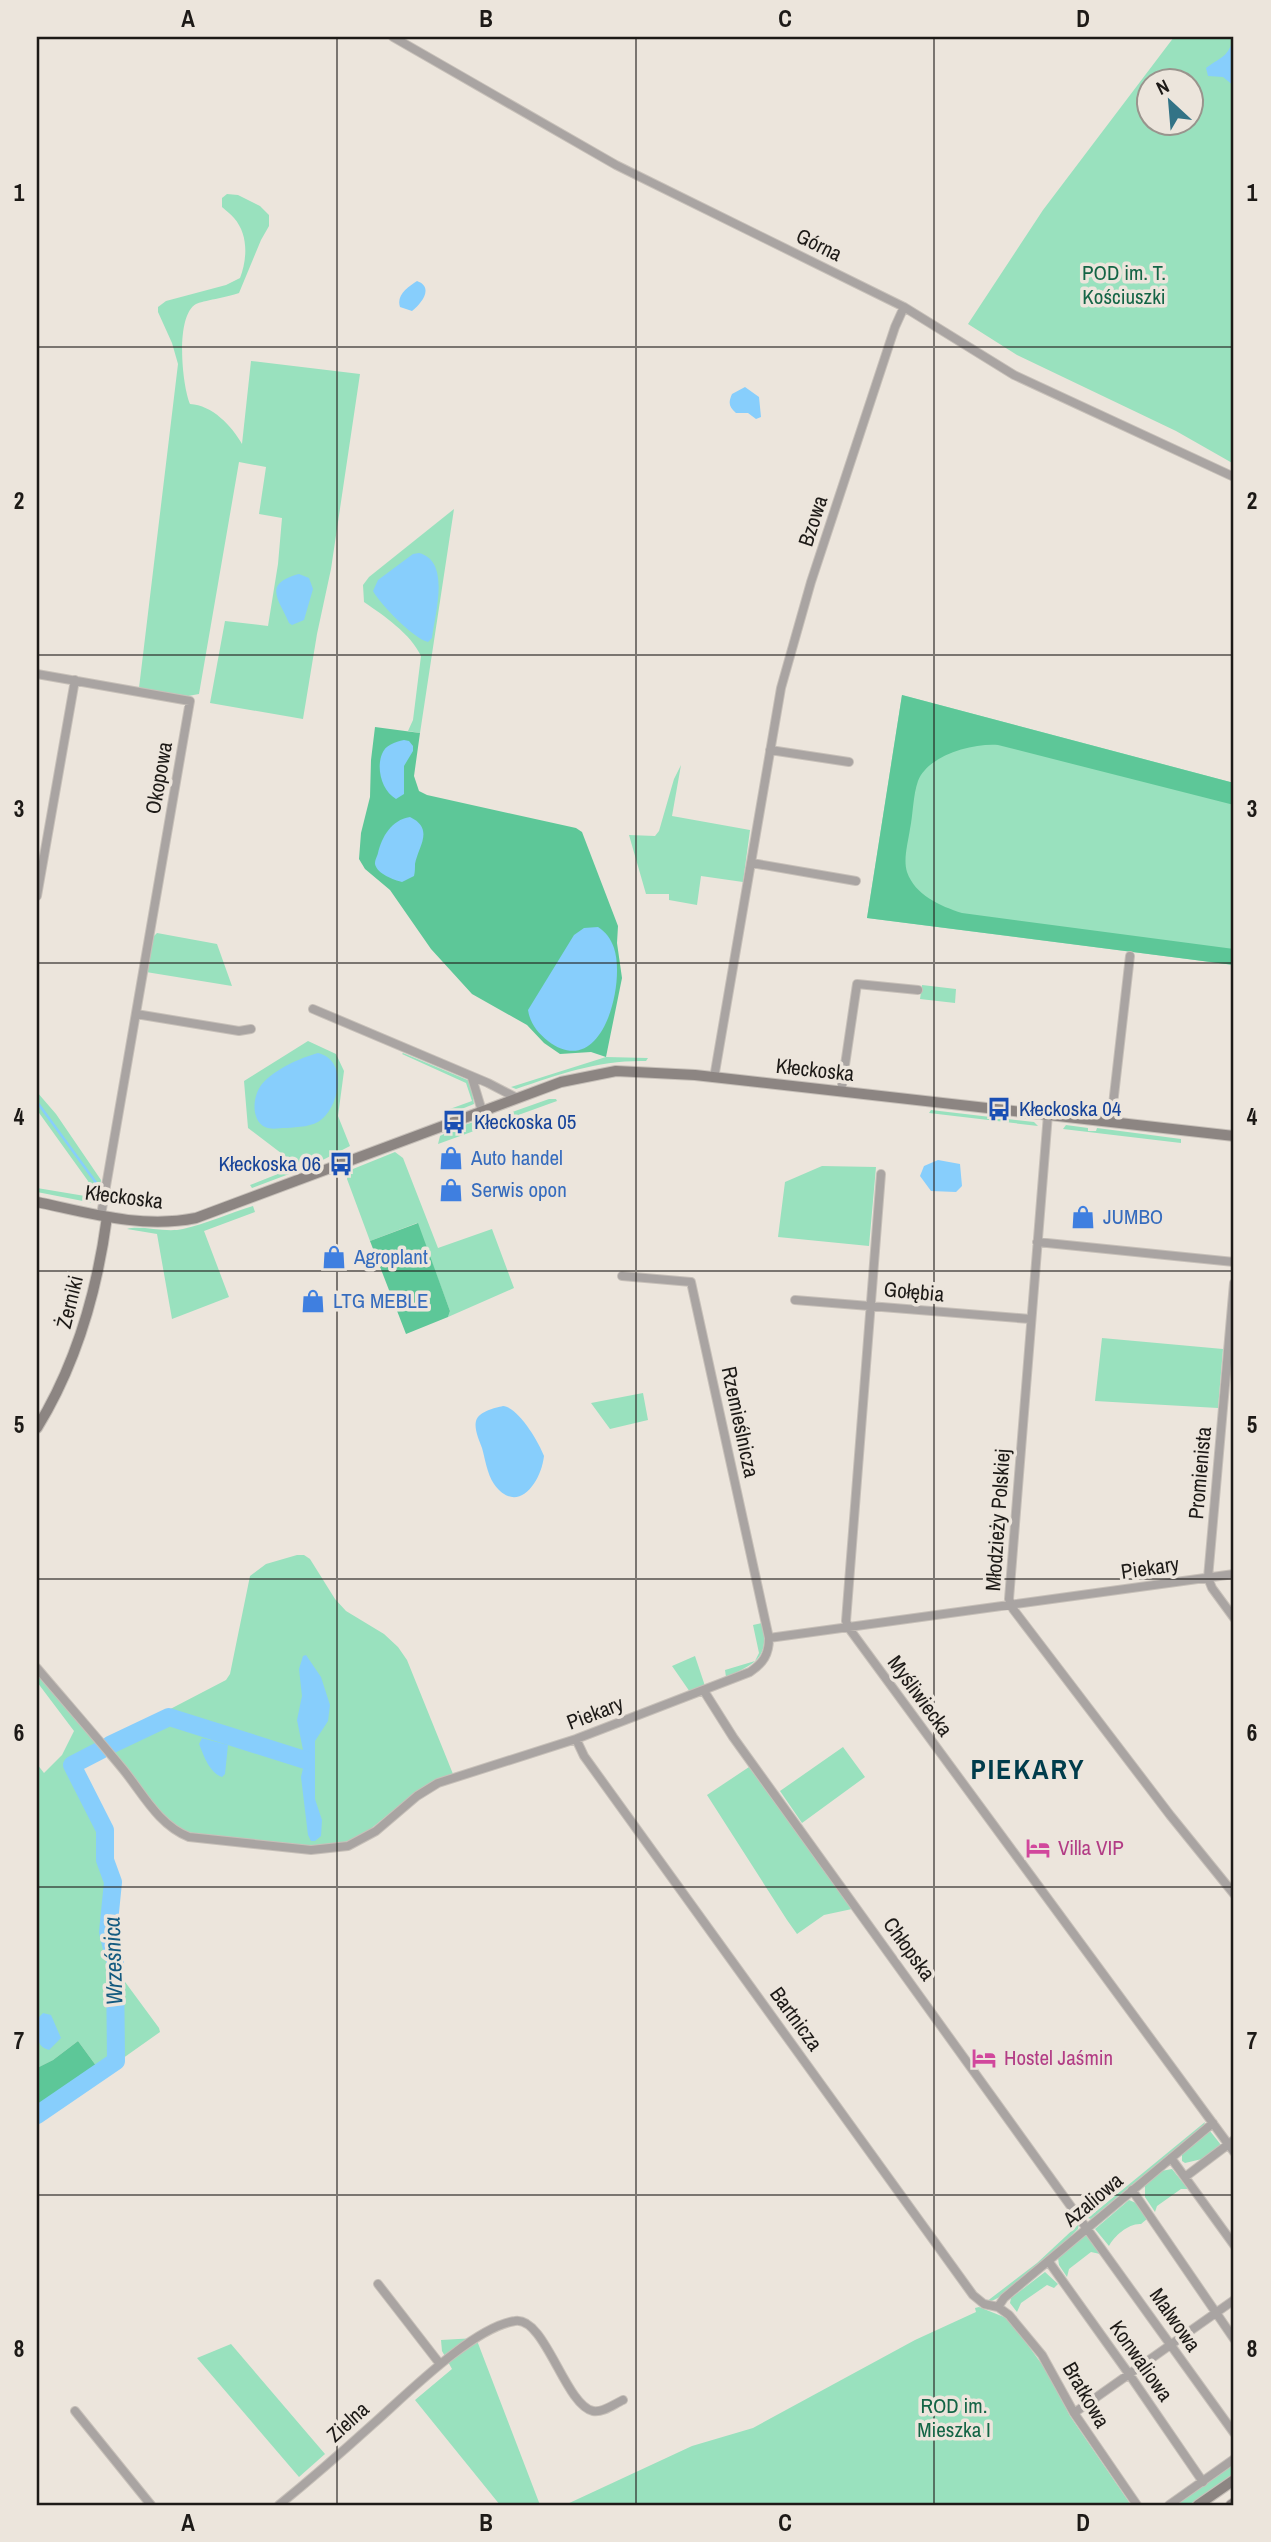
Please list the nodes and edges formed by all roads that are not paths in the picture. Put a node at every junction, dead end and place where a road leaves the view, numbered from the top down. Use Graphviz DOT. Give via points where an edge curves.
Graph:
graph roads {
  1 [pos="393,37"];
  2 [pos="904,307"];
  3 [pos="1234,477"];
  4 [pos="37,674"];
  5 [pos="75,680"];
  6 [pos="770,750"];
  7 [pos="849,762"];
  8 [pos="40,855"];
  9 [pos="752,863"];
  10 [pos="856,881"];
  11 [pos="37,896"];
  12 [pos="1130,956"];
  13 [pos="918,990"];
  14 [pos="313,1009"];
  15 [pos="136,1014"];
  16 [pos="251,1029"];
  17 [pos="472,1077"];
  18 [pos="714,1078"];
  19 [pos="841,1092"];
  20 [pos="517,1098"];
  21 [pos="482,1111"];
  22 [pos="1048,1114"];
  23 [pos="1111,1122"];
  24 [pos="1234,1136"];
  25 [pos="881,1174"];
  26 [pos="37,1202"];
  27 [pos="104,1216"];
  28 [pos="1037,1242"];
  29 [pos="1234,1262"];
  30 [pos="622,1276"];
  31 [pos="1234,1283"];
  32 [pos="795,1300"];
  33 [pos="870,1306"];
  34 [pos="1030,1319"];
  35 [pos="1233,1323"];
  36 [pos="37,1429"];
  37 [pos="1234,1574"];
  38 [pos="1208,1578"];
  39 [pos="1011,1605"];
  40 [pos="1234,1618"];
  41 [pos="848,1628"];
  42 [pos="769,1639"];
  43 [pos="37,1668"];
  44 [pos="704,1691"];
  45 [pos="576,1739"];
  46 [pos="1234,1894"];
  47 [pos="1213,2123"];
  48 [pos="1232,2145"];
  49 [pos="1171,2158"];
  50 [pos="1185,2176"];
  51 [pos="1132,2190"];
  52 [pos="1087,2227"];
  53 [pos="1234,2245"];
  54 [pos="1049,2262"];
  55 [pos="378,2284"];
  56 [pos="1234,2300"];
  57 [pos="998,2307"];
  58 [pos="1216,2312"];
  59 [pos="1234,2339"];
  60 [pos="1171,2344"];
  61 [pos="440,2364"];
  62 [pos="1129,2374"];
  63 [pos="622,2400"];
  64 [pos="75,2411"];
  65 [pos="1074,2413"];
  66 [pos="1234,2433"];
  67 [pos="1234,2459"];
  68 [pos="1234,2480"];
  69 [pos="1202,2482"];
  70 [pos="151,2505"];
  71 [pos="279,2505"];
  72 [pos="1137,2505"];
  73 [pos="1169,2505"];
  74 [pos="1198,2505"];
  1 -- 2 [label="street, Górna" via="616,165"];
  2 -- 3 [label="street, Górna" via="1014,375"];
  2 -- 6 [label="street, Bzowa" via="811,582 781,688"];
  4 -- 5 [label="street, Okopowa"];
  5 -- 8 [label="street"];
  5 -- 15 [label="street, Okopowa" via="190,701"];
  6 -- 7 [label="street"];
  6 -- 9 [label="street, Bzowa"];
  8 -- 11 [label="street"];
  9 -- 10 [label="street"];
  9 -- 18 [label="street, Bzowa"];
  12 -- 23 [label="street"];
  13 -- 19 [label="street" via="857,984"];
  14 -- 17 [label="street"];
  15 -- 16 [label="street" via="239,1031"];
  15 -- 27 [label="street, Okopowa"];
  17 -- 20 [label="street"];
  17 -- 21 [label="street"];
  18 -- 19 [label="main road, Kłeckoska"];
  18 -- 20 [label="main road, Kłeckoska" via="608,1072"];
  19 -- 22 [label="main road, Kłeckoska"];
  20 -- 21 [label="main road, Kłeckoska"];
  21 -- 27 [label="main road, Kłeckoska" via="196,1218 153,1223"];
  22 -- 23 [label="main road, Kłeckoska"];
  22 -- 28 [label="street, Młodzieży Polskiej"];
  23 -- 24 [label="main road, Kłeckoska"];
  25 -- 33 [label="street"];
  26 -- 27 [label="main road, Kłeckoska"];
  27 -- 36 [label="main road, Żerniki" via="87,1320"];
  28 -- 29 [label="street"];
  28 -- 34 [label="street, Młodzieży Polskiej"];
  30 -- 42 [label="street, Rzemieślnicza" via="691,1282"];
  31 -- 35 [label="street, Promienista"];
  32 -- 33 [label="street, Gołębia"];
  33 -- 34 [label="street, Gołębia"];
  33 -- 41 [label="street"];
  34 -- 39 [label="street, Młodzieży Polskiej"];
  35 -- 38 [label="street, Promienista"];
  37 -- 38 [label="street, Piekary"];
  38 -- 39 [label="street, Piekary"];
  38 -- 40 [label="street"];
  39 -- 41 [label="street, Piekary"];
  39 -- 46 [label="street, Młodzieży Polskiej"];
  41 -- 42 [label="street, Piekary"];
  41 -- 47 [label="street, Myśliwiecka"];
  42 -- 44 [label="street, Piekary" via="768,1654 761,1664"];
  43 -- 45 [label="street, Piekary" via="145,1800 170,1826 189,1837 311,1850 348,1846 376,1831 438,1783"];
  44 -- 45 [label="street, Piekary"];
  44 -- 52 [label="street, Chłopska"];
  45 -- 57 [label="street, Bartnicza" via="973,2295"];
  47 -- 48 [label="street, Myśliwiecka"];
  47 -- 49 [label="street, Azaliowa"];
  48 -- 50 [label="street"];
  49 -- 50 [label="street"];
  49 -- 51 [label="street, Azaliowa"];
  50 -- 53 [label="street"];
  51 -- 52 [label="street, Azaliowa"];
  51 -- 58 [label="street"];
  52 -- 54 [label="street, Azaliowa"];
  52 -- 60 [label="street, Malwowa"];
  54 -- 57 [label="street, Azaliowa"];
  54 -- 62 [label="street, Konwaliowa"];
  55 -- 61 [label="street"];
  56 -- 58 [label="street"];
  57 -- 65 [label="street, Bratkowa" via="1042,2355"];
  58 -- 59 [label="street"];
  58 -- 60 [label="street"];
  60 -- 62 [label="street"];
  60 -- 66 [label="street, Malwowa"];
  61 -- 63 [label="street, Zielna" via="479,2337 514,2321 522,2322 535,2330 588,2409 603,2410"];
  61 -- 71 [label="street, Zielna"];
  62 -- 65 [label="street"];
  62 -- 69 [label="street, Konwaliowa"];
  64 -- 70 [label="street"];
  65 -- 72 [label="street, Bratkowa"];
  67 -- 69 [label="street"];
  68 -- 74 [label="main road"];
  69 -- 73 [label="street"];
}
